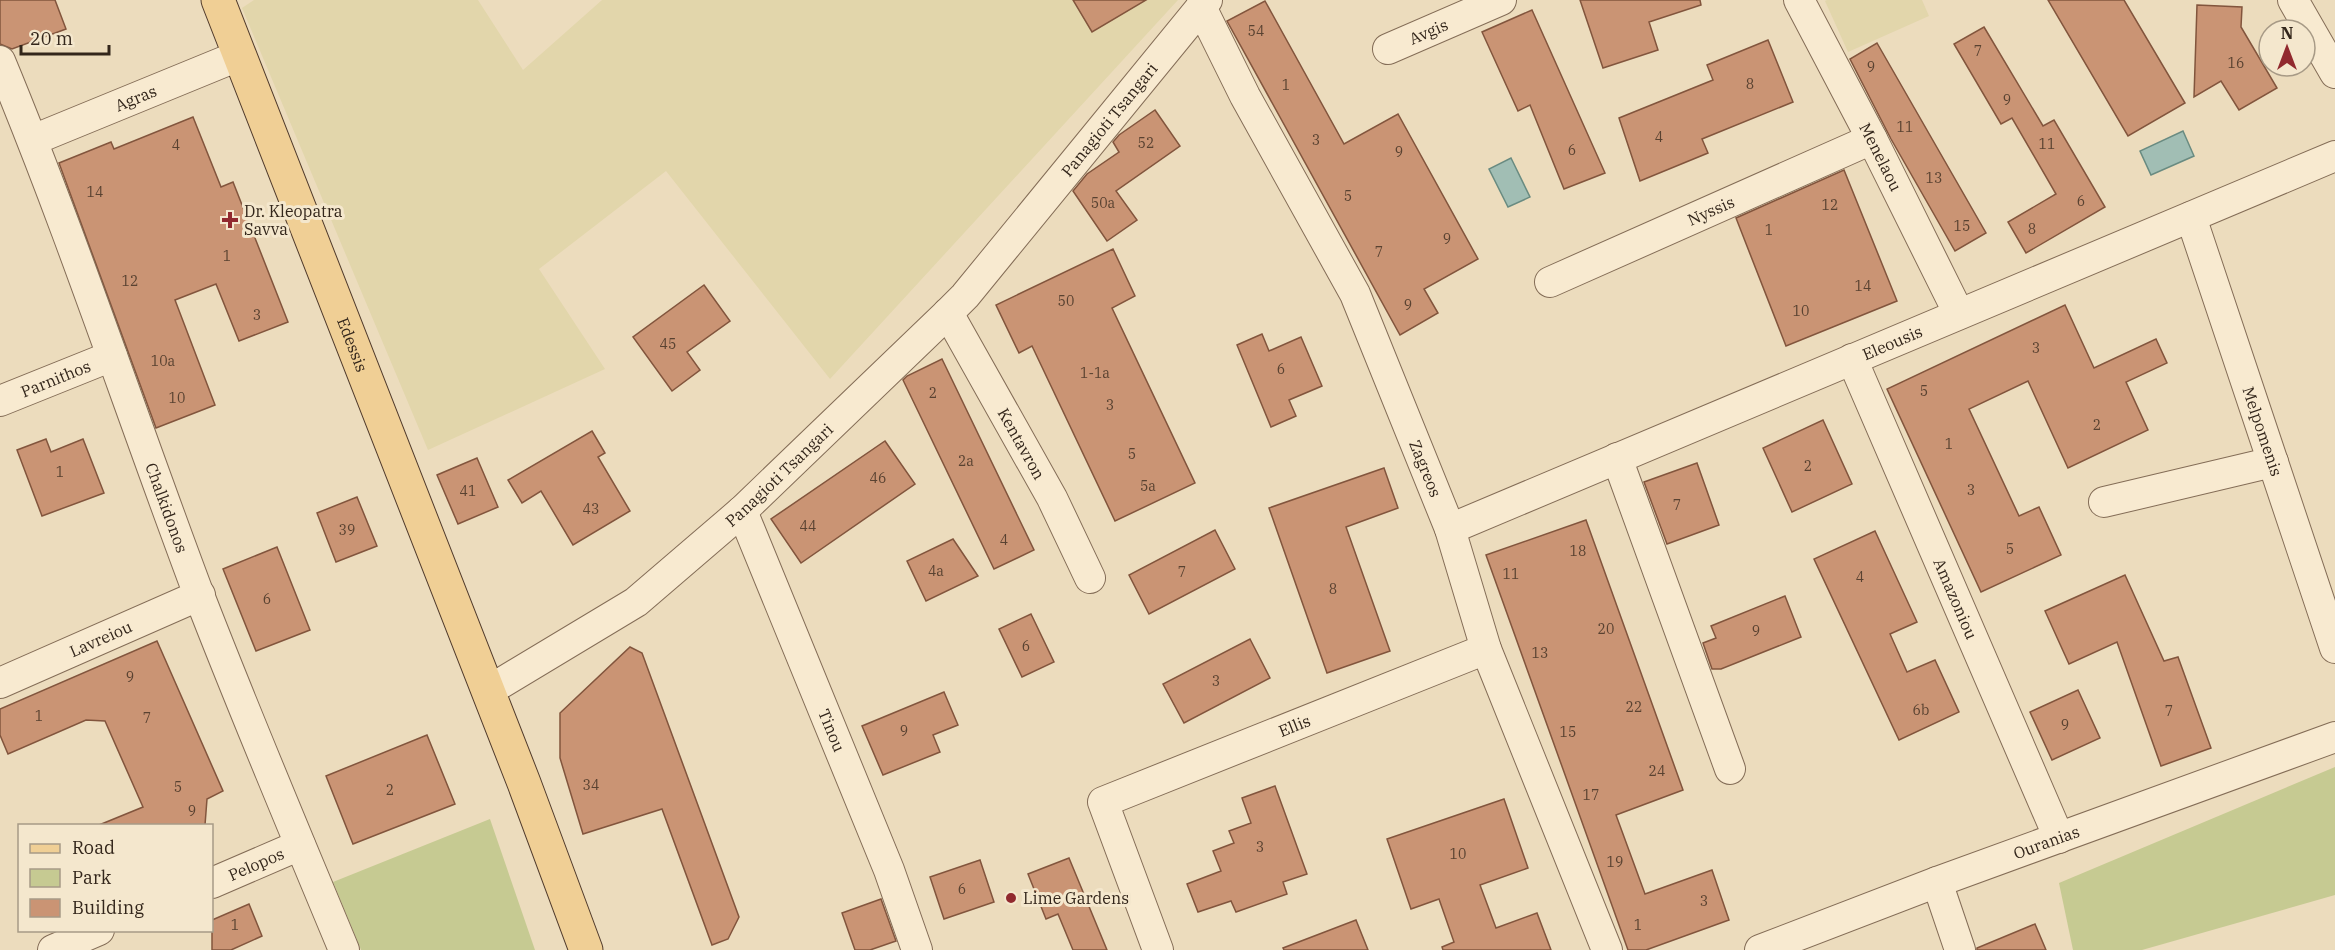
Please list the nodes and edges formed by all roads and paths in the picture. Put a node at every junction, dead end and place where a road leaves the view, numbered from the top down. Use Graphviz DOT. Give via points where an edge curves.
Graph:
graph roads {
  1 [pos="218,0"];
  2 [pos="1501,0"];
  3 [pos="1799,0"];
  4 [pos="2293,0"];
  5 [pos="1204,3"];
  6 [pos="1388,49"];
  7 [pos="238,56"];
  8 [pos="0,61"];
  9 [pos="2335,73"];
  10 [pos="1872,139"];
  11 [pos="33,140"];
  12 [pos="2335,156"];
  13 [pos="2191,217"];
  14 [pos="1550,282"];
  15 [pos="948,313"];
  16 [pos="1959,314"];
  17 [pos="112,356"];
  18 [pos="1852,359"];
  19 [pos="0,401"];
  20 [pos="1617,458"];
  21 [pos="2273,462"];
  22 [pos="2104,502"];
  23 [pos="742,511"];
  24 [pos="1450,529"];
  25 [pos="1090,578"];
  26 [pos="200,595"];
  27 [pos="2335,648"];
  28 [pos="1486,649"];
  29 [pos="0,683"];
  30 [pos="488,691"];
  31 [pos="2335,737"];
  32 [pos="1730,769"];
  33 [pos="2059,838"];
  34 [pos="300,845"];
  35 [pos="213,882"];
  36 [pos="1937,882"];
  37 [pos="94,932"];
  38 [pos="53,950"];
  39 [pos="344,950"];
  40 [pos="586,950"];
  41 [pos="917,950"];
  42 [pos="1158,950"];
  43 [pos="1607,950"];
  44 [pos="1760,950"];
  45 [pos="1960,950"];
  1 -- 7 [label="main road, Edessis"];
  2 -- 6 [label="street, Avgis"];
  3 -- 10 [label="street, Menelaou"];
  4 -- 9 [label="street"];
  5 -- 15 [label="street, Panagioti Tsangari"];
  5 -- 24 [label="street, Zagreos" via="1245,96 1355,294"];
  7 -- 11 [label="street, Agras"];
  7 -- 30 [label="main road, Edessis"];
  8 -- 11 [label="street, Chalkidonos"];
  10 -- 14 [label="street, Nyssis"];
  10 -- 16 [label="street, Menelaou"];
  11 -- 17 [label="street, Chalkidonos"];
  12 -- 13 [label="street, Eleousis"];
  13 -- 16 [label="street, Eleousis"];
  13 -- 21 [label="street, Melpomenis"];
  15 -- 23 [label="street, Panagioti Tsangari"];
  15 -- 25 [label="street, Kentavron" via="1052,498"];
  16 -- 18 [label="street, Eleousis"];
  17 -- 19 [label="street, Parnithos"];
  17 -- 26 [label="street, Chalkidonos"];
  18 -- 20 [label="street, Eleousis"];
  18 -- 33 [label="street, Amazoniou"];
  20 -- 24 [label="street, Eleousis"];
  20 -- 32 [label="street"];
  21 -- 22 [label="street"];
  21 -- 27 [label="street, Melpomenis"];
  23 -- 30 [label="street, Panagioti Tsangari" via="636,602"];
  23 -- 41 [label="street, Tinou" via="889,870"];
  24 -- 28 [label="street, Zagreos"];
  26 -- 29 [label="street, Lavreiou"];
  26 -- 34 [label="street, Chalkidonos"];
  28 -- 42 [label="street, Ellis" via="1103,802"];
  28 -- 43 [label="street, Zagreos"];
  30 -- 40 [label="main road"];
  31 -- 33 [label="street, Ouranias"];
  33 -- 36 [label="street, Ouranias"];
  34 -- 35 [label="street, Pelopos"];
  34 -- 39 [label="street, Chalkidonos"];
  36 -- 44 [label="street, Ouranias"];
  36 -- 45 [label="street"];
  37 -- 38 [label="street"];
}
